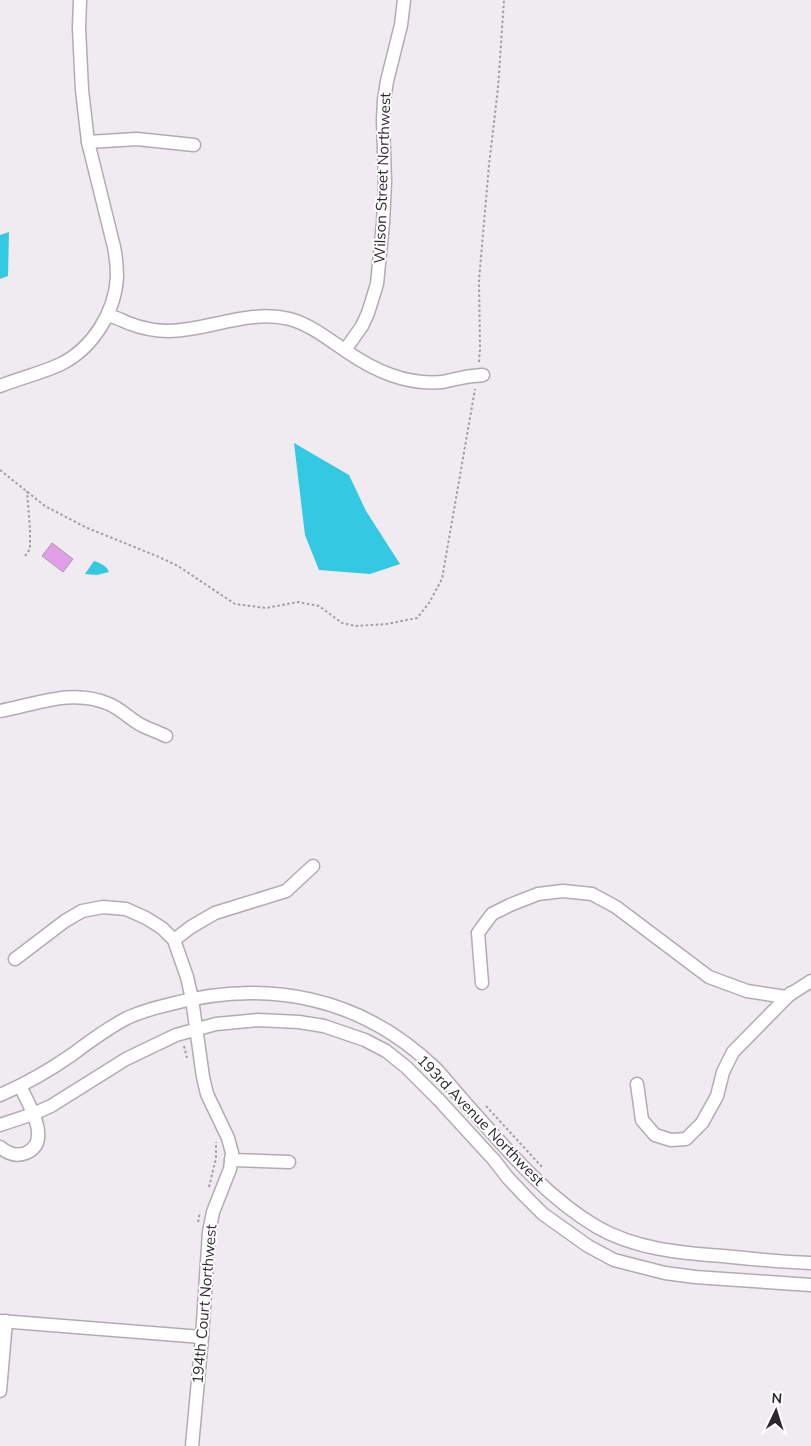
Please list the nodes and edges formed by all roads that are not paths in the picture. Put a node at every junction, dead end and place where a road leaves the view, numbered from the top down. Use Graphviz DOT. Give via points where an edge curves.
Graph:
graph roads {
  1 [pos="80,0"];
  2 [pos="404,0"];
  3 [pos="88,142"];
  4 [pos="194,145"];
  5 [pos="107,316"];
  6 [pos="345,350"];
  7 [pos="483,374"];
  8 [pos="0,386"];
  9 [pos="0,710"];
  10 [pos="166,736"];
  11 [pos="313,866"];
  12 [pos="174,940"];
  13 [pos="15,959"];
  14 [pos="811,981"];
  15 [pos="482,983"];
  16 [pos="791,993"];
  17 [pos="192,999"];
  18 [pos="196,1029"];
  19 [pos="637,1084"];
  20 [pos="20,1086"];
  21 [pos="0,1095"];
  22 [pos="33,1114"];
  23 [pos="0,1125"];
  24 [pos="0,1146"];
  25 [pos="231,1160"];
  26 [pos="289,1162"];
  27 [pos="811,1263"];
  28 [pos="811,1285"];
  29 [pos="3,1321"];
  30 [pos="202,1337"];
  31 [pos="0,1390"];
  32 [pos="192,1446"];
  1 -- 3 [label="street" via="82,90"];
  2 -- 6 [label="street, Wilson Street Northwest" via="384,100 384,215 377,284 362,326"];
  3 -- 4 [label="street" via="137,139"];
  3 -- 5 [label="street" via="117,264 115,291"];
  5 -- 6 [label="street" via="141,327 168,331 273,316 306,325"];
  5 -- 8 [label="street" via="95,336 74,356 49,369"];
  6 -- 7 [label="street" via="382,372 413,381 443,382"];
  9 -- 10 [label="street" via="71,696 97,699"];
  11 -- 12 [label="street" via="286,891 215,912"];
  12 -- 13 [label="street" via="146,918 126,909 103,907 82,911 65,920"];
  12 -- 17 [label="street, 194th Court Northwest"];
  14 -- 16 [label="street"];
  15 -- 16 [label="street" via="478,933 492,914 538,894 563,891 592,894 616,907 710,977 747,991 786,997"];
  16 -- 19 [label="street" via="733,1052 723,1072 717,1096 702,1123 686,1139 671,1140 655,1135 642,1120"];
  17 -- 18 [label="street, 194th Court Northwest"];
  17 -- 20 [label="street, 193rd Avenue Northwest" via="127,1018"];
  17 -- 27 [label="street, 193rd Avenue Northwest" via="235,994 289,995 354,1012 397,1037 436,1069 506,1149 547,1189 596,1226 641,1245 696,1254"];
  18 -- 22 [label="street, 193rd Avenue Northwest" via="143,1050"];
  18 -- 25 [label="street, 194th Court Northwest" via="206,1094 228,1138"];
  18 -- 28 [label="street, 193rd Avenue Northwest" via="237,1021 280,1020 324,1026 366,1040 386,1051 419,1079 543,1214 588,1246 614,1260 665,1274"];
  20 -- 21 [label="street, 193rd Avenue Northwest"];
  20 -- 22 [label="street"];
  22 -- 23 [label="street, 193rd Avenue Northwest"];
  22 -- 24 [label="street" via="39,1136 35,1146 17,1155"];
  25 -- 26 [label="street"];
  25 -- 30 [label="street, 194th Court Northwest" via="212,1212"];
  29 -- 30 [label="street"];
  29 -- 31 [label="street"];
  30 -- 32 [label="street, 194th Court Northwest"];
}
